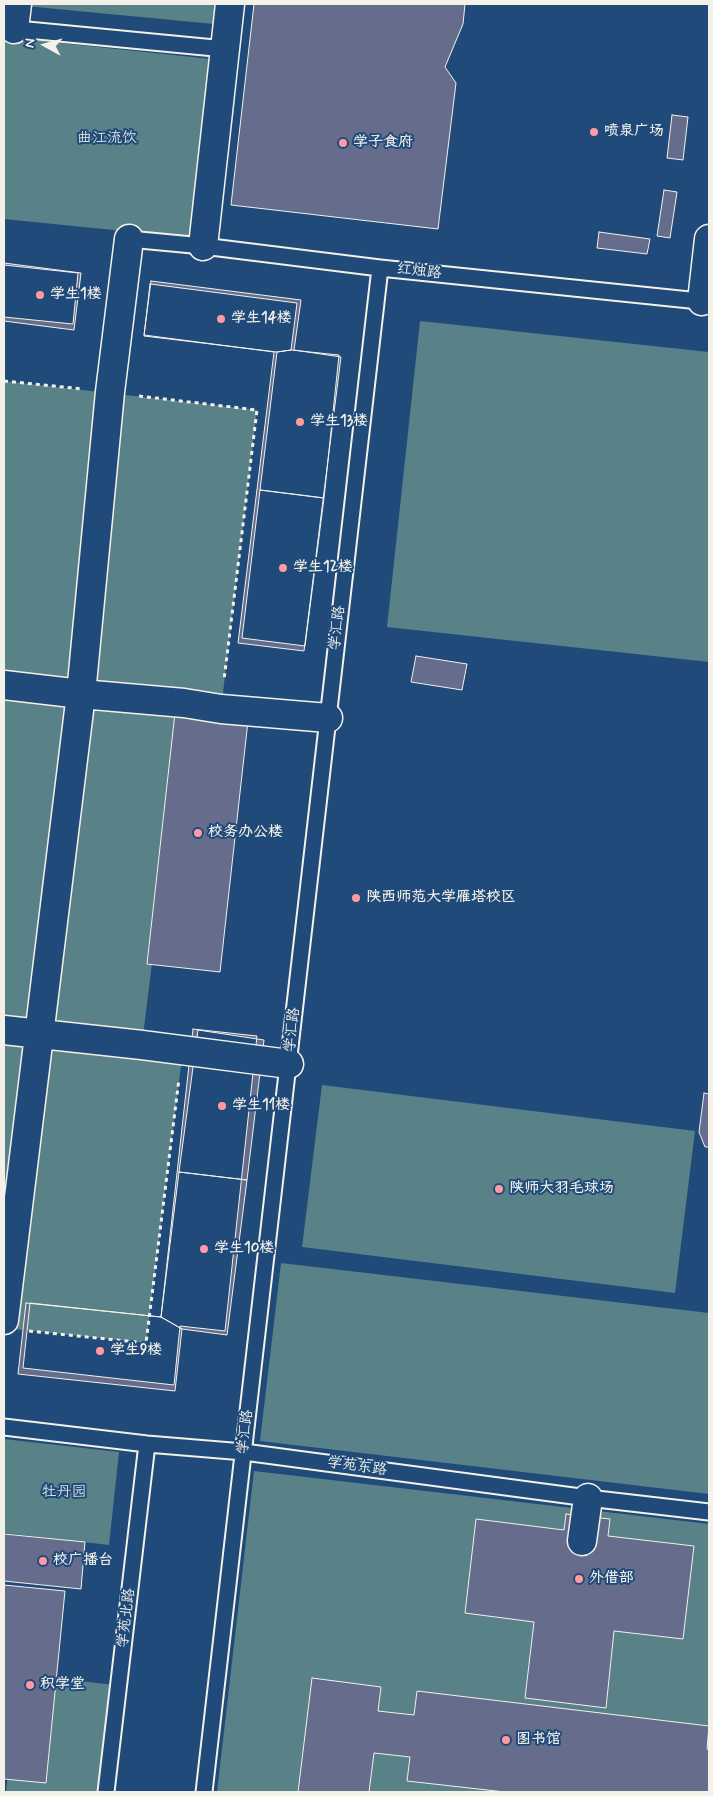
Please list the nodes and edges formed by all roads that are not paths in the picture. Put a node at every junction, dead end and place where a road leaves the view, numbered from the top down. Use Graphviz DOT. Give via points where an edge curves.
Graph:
graph roads {
  1 [pos="230,4"];
  2 [pos="12,20"];
  3 [pos="225,48"];
  4 [pos="129,239"];
  5 [pos="709,239"];
  6 [pos="203,246"];
  7 [pos="380,268"];
  8 [pos="706,301"];
  9 [pos="4,685"];
  10 [pos="80,694"];
  11 [pos="328,718"];
  12 [pos="4,1030"];
  13 [pos="40,1035"];
  14 [pos="289,1064"];
  15 [pos="13,1325"];
  16 [pos="4,1427"];
  17 [pos="147,1444"];
  18 [pos="244,1452"];
  19 [pos="588,1498"];
  20 [pos="709,1512"];
  21 [pos="582,1540"];
  22 [pos="106,1792"];
  23 [pos="204,1792"];
  1 -- 3 [label="street"];
  2 -- 3 [label="lane"];
  3 -- 6 [label="street"];
  4 -- 6 [label="lane, 红烛路"];
  4 -- 10 [label="street" via="110,392"];
  5 -- 8 [label="street"];
  6 -- 7 [label="lane, 红烛路"];
  7 -- 8 [label="lane, 红烛路"];
  7 -- 11 [label="lane, 学汇路"];
  9 -- 10 [label="street"];
  10 -- 11 [label="street"];
  10 -- 13 [label="street"];
  11 -- 14 [label="lane, 学汇路"];
  12 -- 13 [label="street"];
  13 -- 14 [label="street"];
  13 -- 15 [label="street"];
  14 -- 18 [label="lane, 学汇路"];
  16 -- 17 [label="lane, 学苑东路"];
  17 -- 18 [label="lane, 学苑东路"];
  17 -- 22 [label="lane, 学苑北路"];
  18 -- 19 [label="lane, 学苑东路"];
  18 -- 23 [label="lane, 学汇路"];
  19 -- 20 [label="lane, 学苑东路"];
  19 -- 21 [label="street"];
}
